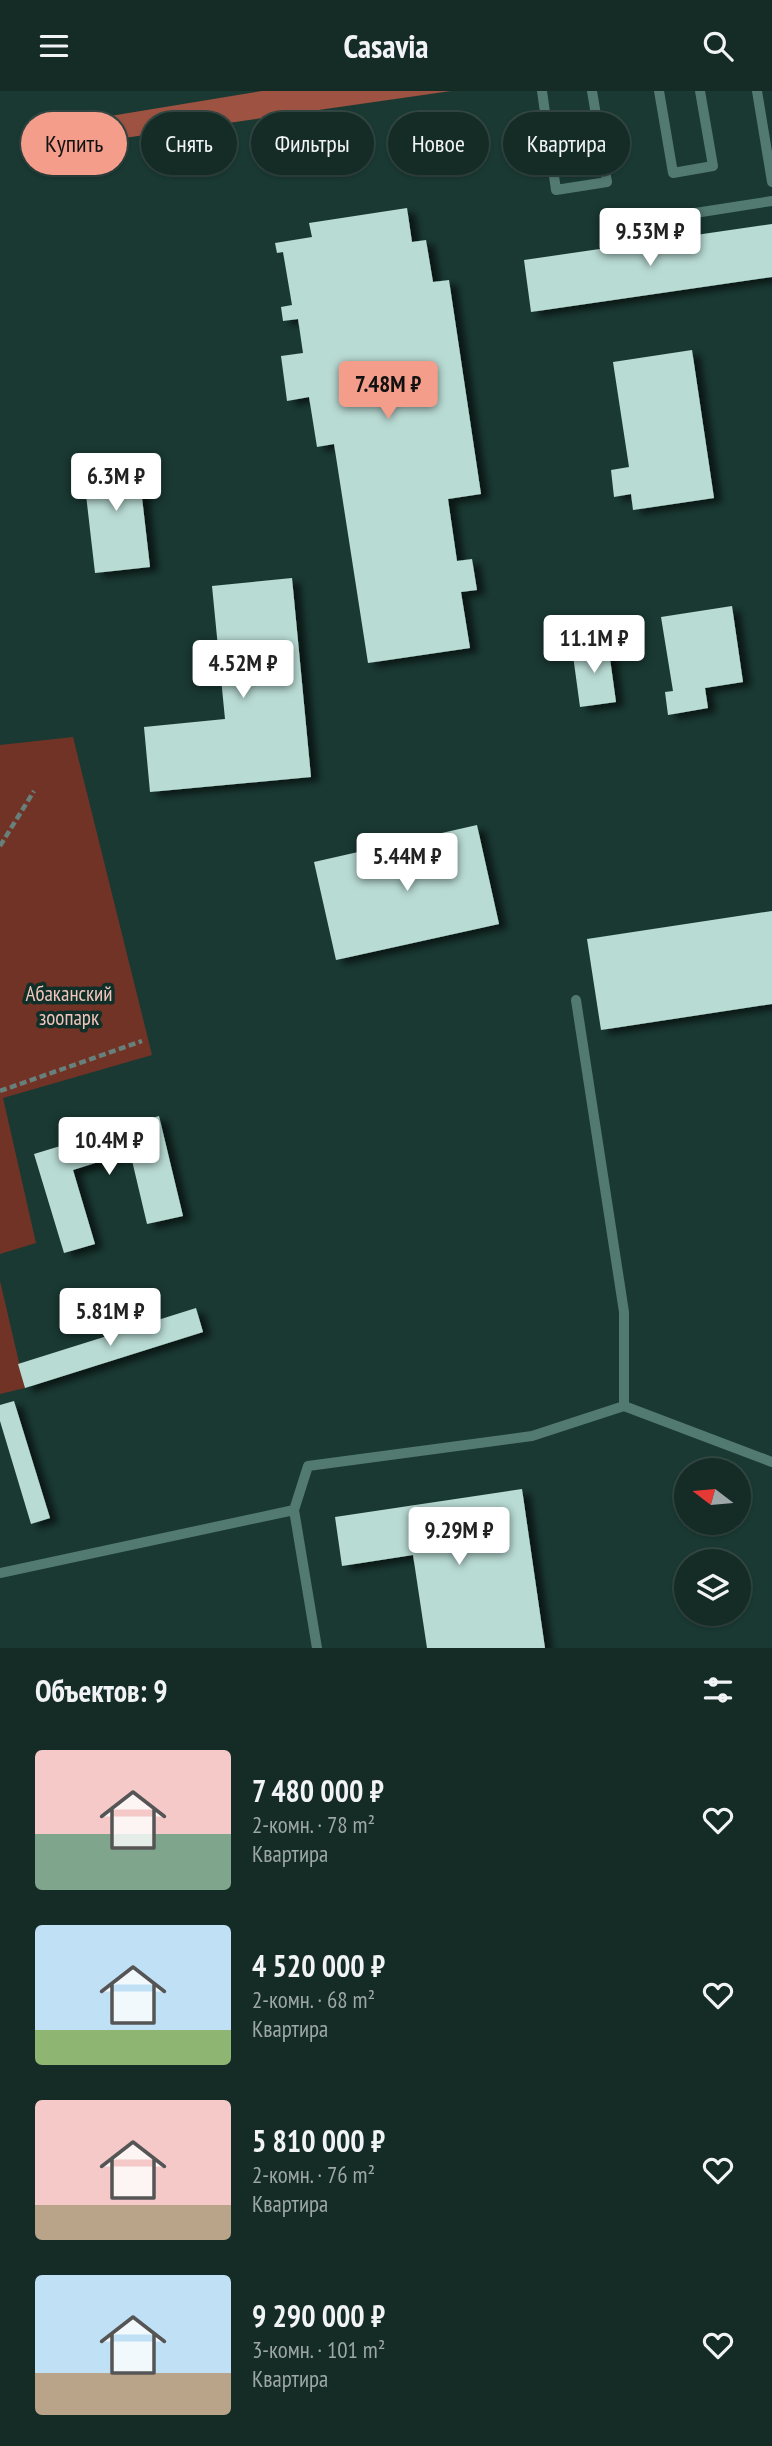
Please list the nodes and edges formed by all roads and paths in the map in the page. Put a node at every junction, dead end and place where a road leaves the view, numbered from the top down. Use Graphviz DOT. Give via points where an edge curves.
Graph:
graph roads {
  1 [pos="542,91"];
  2 [pos="592,91"];
  3 [pos="659,91"];
  4 [pos="699,91"];
  5 [pos="757,91"];
  6 [pos="772,182"];
  7 [pos="772,201"];
  8 [pos="676,216"];
  9 [pos="34,791"];
  10 [pos="0,846"];
  11 [pos="576,1000"];
  12 [pos="142,1041"];
  13 [pos="0,1091"];
  14 [pos="625,1406"];
  15 [pos="772,1462"];
  16 [pos="294,1510"];
  17 [pos="0,1573"];
  18 [pos="317,1648"];
  1 -- 2 [label="lane" via="556,190 607,182"];
  3 -- 4 [label="lane" via="673,173 713,166"];
  5 -- 6 [label="lane"];
  7 -- 8 [label="lane"];
  9 -- 10 [label="path"];
  11 -- 14 [label="lane" via="624,1312"];
  12 -- 13 [label="path"];
  14 -- 15 [label="lane"];
  14 -- 16 [label="lane" via="532,1436 308,1466"];
  16 -- 17 [label="lane"];
  16 -- 18 [label="lane"];
}
